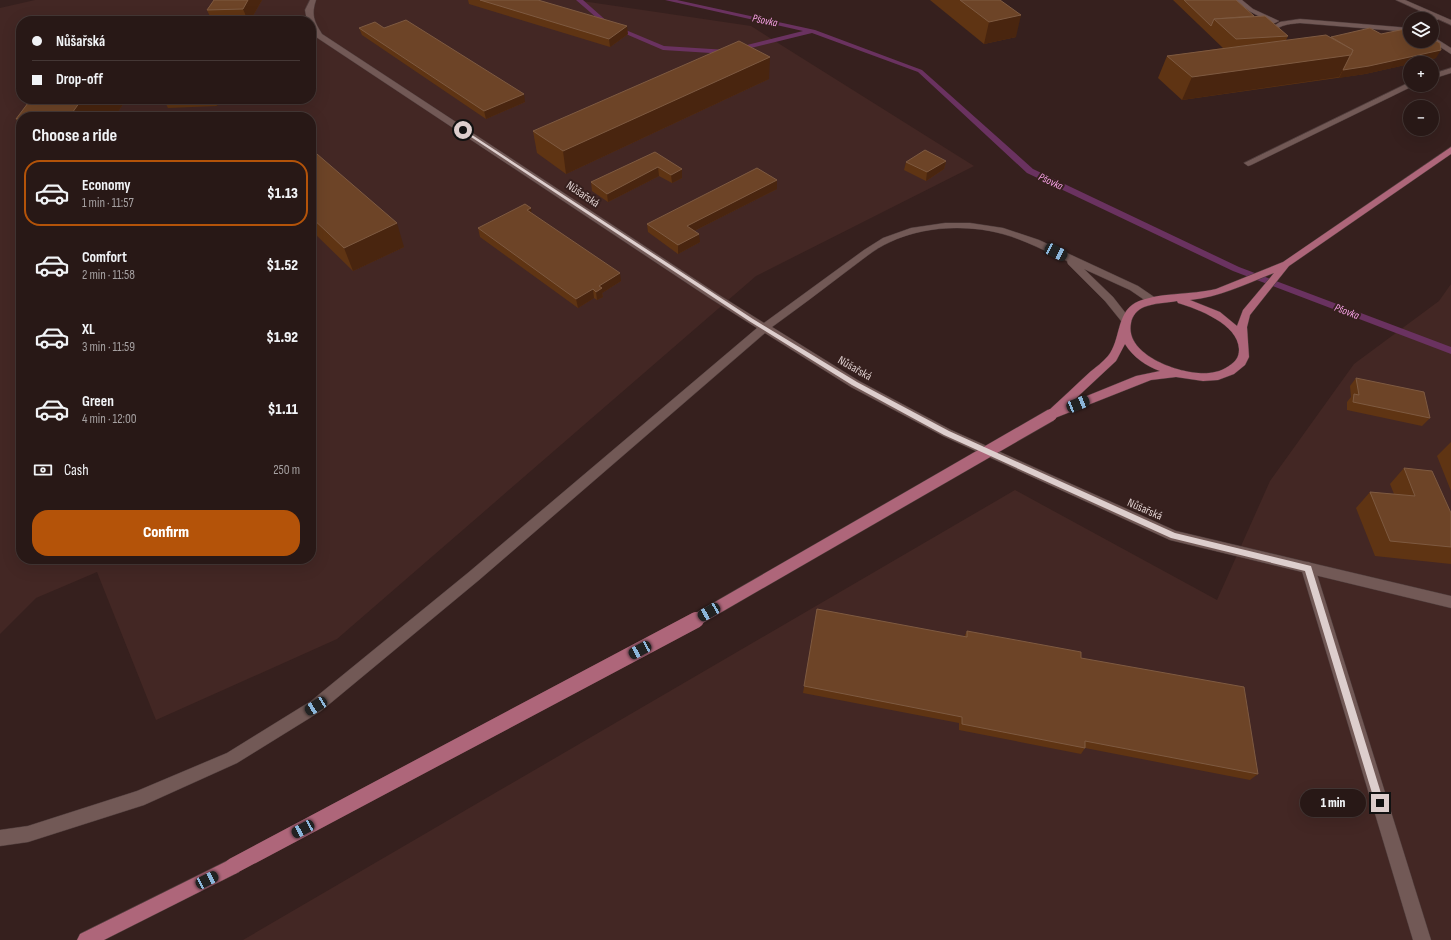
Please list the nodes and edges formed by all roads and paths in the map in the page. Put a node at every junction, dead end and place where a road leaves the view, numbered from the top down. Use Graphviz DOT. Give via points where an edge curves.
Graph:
graph roads {
  1 [pos="313,0"];
  2 [pos="1238,0"];
  3 [pos="1399,0"];
  4 [pos="1421,12"];
  5 [pos="310,16"];
  6 [pos="1439,20"];
  7 [pos="1279,23"];
  8 [pos="1451,23"];
  9 [pos="1403,29"];
  10 [pos="316,30"];
  11 [pos="1439,43"];
  12 [pos="1288,44"];
  13 [pos="1451,52"];
  14 [pos="1451,70"];
  15 [pos="1439,74"];
  16 [pos="1403,89"];
  17 [pos="1451,150"];
  18 [pos="1248,163"];
  19 [pos="1066,257"];
  20 [pos="1286,264"];
  21 [pos="1167,300"];
  22 [pos="1152,301"];
  23 [pos="1126,325"];
  24 [pos="764,328"];
  25 [pos="1242,340"];
  26 [pos="1178,374"];
  27 [pos="1051,415"];
  28 [pos="1308,568"];
  29 [pos="1451,602"];
  30 [pos="0,838"];
  31 [pos="86,940"];
  32 [pos="1422,940"];
  1 -- 5 [label="street, Nůšařská" via="309,10"];
  2 -- 7 [label="street" via="1261,16"];
  3 -- 4 [label="street"];
  6 -- 8 [label="street"];
  7 -- 9 [label="street" via="1300,21"];
  7 -- 12 [label="street" via="1273,29"];
  10 -- 24 [label="street, Nůšařská" via="319,35"];
  11 -- 13 [label="street"];
  14 -- 15 [label="street"];
  16 -- 18 [label="street"];
  17 -- 20 [label="main road"];
  19 -- 22 [label="street" via="1134,288"];
  19 -- 23 [label="street" via="1109,298"];
  19 -- 24 [label="street" via="1036,242 1003,231 970,226 945,226 911,231 886,240 867,252"];
  20 -- 21 [label="main road" via="1206,295"];
  20 -- 25 [label="main road" via="1244,315 1241,326"];
  21 -- 22 [label="main road"];
  21 -- 25 [label="main road" via="1198,305 1212,311 1230,324"];
  22 -- 23 [label="main road" via="1131,311"];
  23 -- 26 [label="main road" via="1128,340 1136,351 1162,368"];
  23 -- 27 [label="main road" via="1118,351"];
  24 -- 28 [label="street, Nůšařská" via="855,384 947,433 1174,536"];
  24 -- 30 [label="street" via="474,576 316,706 232,758 138,799 28,834"];
  25 -- 26 [label="main road" via="1243,360 1236,368 1225,374 1195,377"];
  26 -- 27 [label="main road" via="1140,379"];
  27 -- 31 [label="main road, bridge" via="668,636 233,866"];
  28 -- 29 [label="street, Nůšařská"];
  28 -- 32 [label="street"];
}
